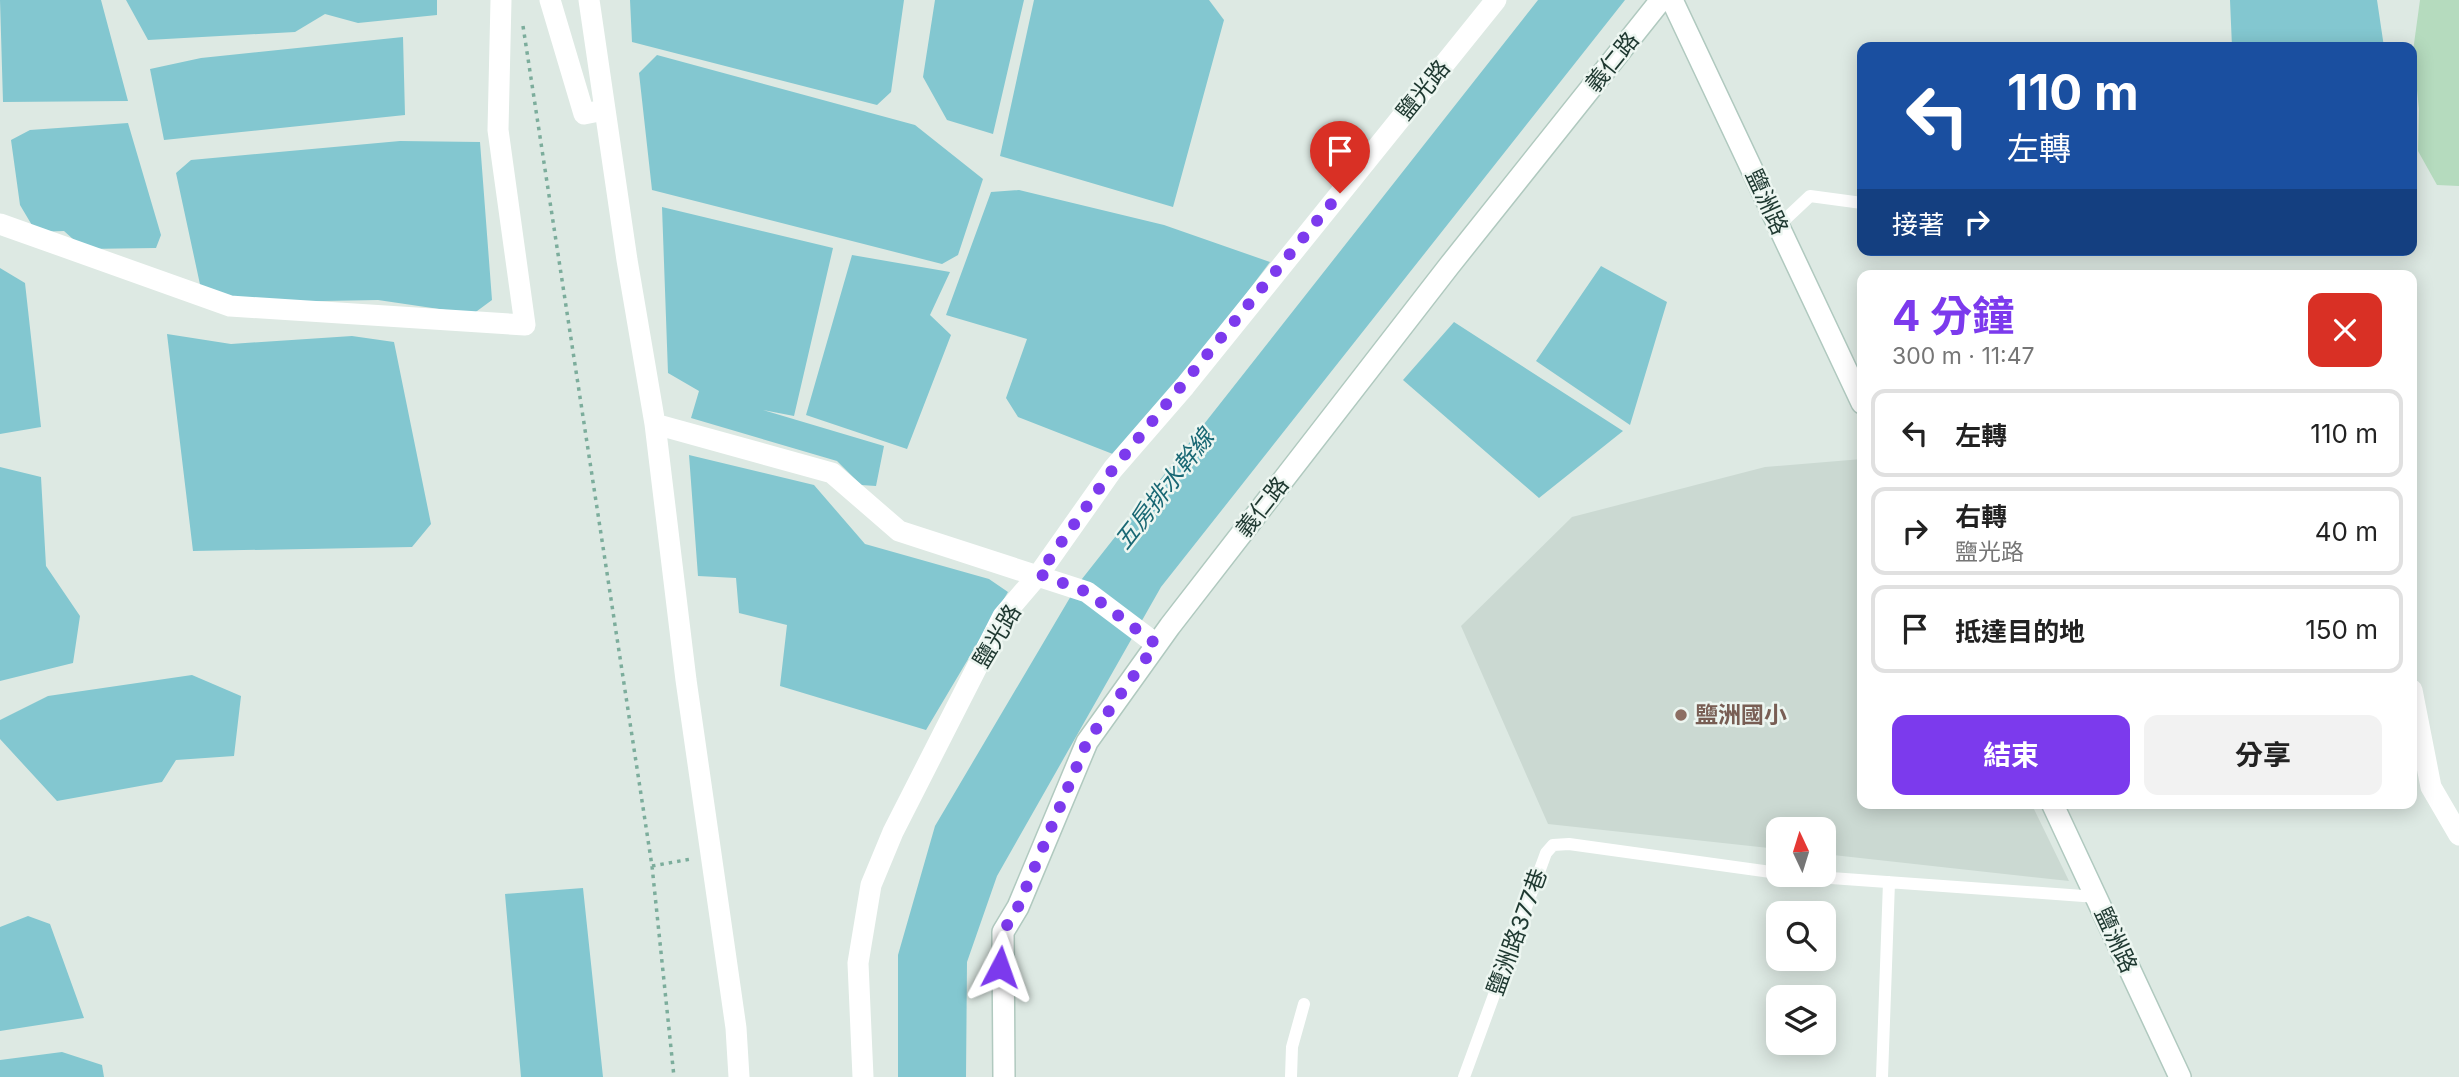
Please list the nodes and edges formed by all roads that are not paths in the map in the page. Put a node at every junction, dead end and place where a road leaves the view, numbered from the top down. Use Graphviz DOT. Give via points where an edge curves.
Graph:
graph roads {
  1 [pos="501,0"];
  2 [pos="550,0"];
  3 [pos="589,0"];
  4 [pos="1496,0"];
  5 [pos="1661,0"];
  6 [pos="1672,0"];
  7 [pos="604,110"];
  8 [pos="1857,202"];
  9 [pos="0,224"];
  10 [pos="1778,226"];
  11 [pos="1857,392"];
  12 [pos="655,424"];
  13 [pos="1039,574"];
  14 [pos="1149,639"];
  15 [pos="2417,716"];
  16 [pos="2055,809"];
  17 [pos="2459,835"];
  18 [pos="1766,871"];
  19 [pos="1836,878"];
  20 [pos="1889,881"];
  21 [pos="2096,897"];
  22 [pos="1304,1004"];
  23 [pos="739,1077"];
  24 [pos="863,1077"];
  25 [pos="1004,1077"];
  26 [pos="1291,1077"];
  27 [pos="1464,1077"];
  28 [pos="1882,1077"];
  29 [pos="2180,1077"];
  1 -- 9 [label="street" via="498,130 525,325 230,306"];
  2 -- 7 [label="street" via="584,114"];
  3 -- 7 [label="street"];
  4 -- 13 [label="street, 鹽光路" via="1113,469"];
  5 -- 14 [label="street, 義仁路"];
  6 -- 10 [label="street, 鹽洲路"];
  7 -- 12 [label="street"];
  8 -- 10 [label="lane" via="1810,197"];
  10 -- 11 [label="street, 鹽洲路"];
  12 -- 13 [label="street" via="832,473 900,531"];
  12 -- 23 [label="street"];
  13 -- 14 [label="street" via="1087,592"];
  13 -- 24 [label="street, 鹽光路" via="1003,616 893,832 871,885 858,963"];
  14 -- 25 [label="street, 義仁路" via="1087,742 1018,907 1003,932"];
  15 -- 17 [label="street" via="2431,787"];
  16 -- 21 [label="street, 鹽洲路"];
  18 -- 27 [label="lane, 鹽洲路377巷" via="1553,845 1546,853"];
  19 -- 20 [label="lane"];
  20 -- 21 [label="lane"];
  20 -- 28 [label="lane"];
  21 -- 29 [label="street, 鹽洲路"];
  22 -- 26 [label="lane" via="1292,1047"];
}
